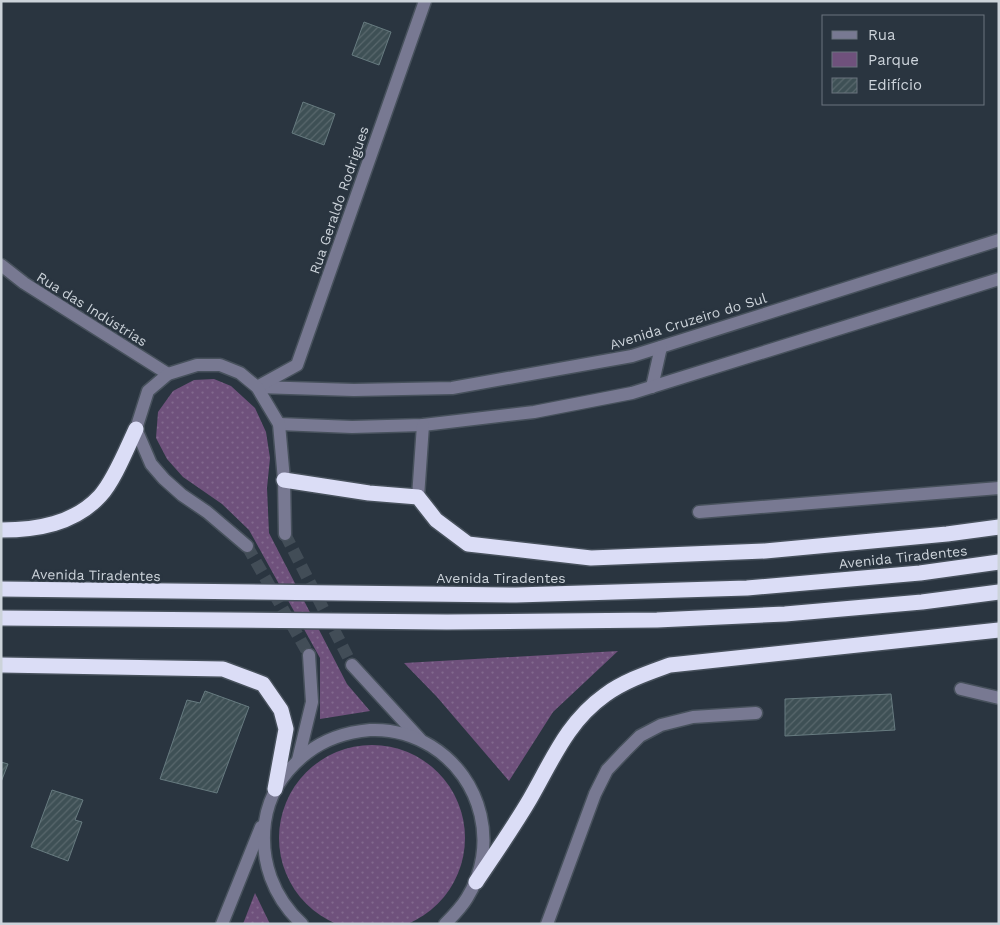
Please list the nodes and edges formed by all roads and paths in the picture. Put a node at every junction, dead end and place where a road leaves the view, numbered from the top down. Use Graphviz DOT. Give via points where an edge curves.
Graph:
graph roads {
  1 [pos="425,1"];
  2 [pos="999,240"];
  3 [pos="1,265"];
  4 [pos="999,279"];
  5 [pos="661,347"];
  6 [pos="168,374"];
  7 [pos="257,387"];
  8 [pos="652,387"];
  9 [pos="279,424"];
  10 [pos="423,425"];
  11 [pos="136,429"];
  12 [pos="284,480"];
  13 [pos="999,488"];
  14 [pos="418,497"];
  15 [pos="699,512"];
  16 [pos="999,527"];
  17 [pos="1,530"];
  18 [pos="285,534"];
  19 [pos="247,546"];
  20 [pos="999,562"];
  21 [pos="1,590"];
  22 [pos="999,592"];
  23 [pos="1,618"];
  24 [pos="999,630"];
  25 [pos="309,655"];
  26 [pos="1,665"];
  27 [pos="352,665"];
  28 [pos="961,689"];
  29 [pos="999,698"];
  30 [pos="756,713"];
  31 [pos="422,740"];
  32 [pos="298,760"];
  33 [pos="276,789"];
  34 [pos="266,816"];
  35 [pos="476,882"];
  36 [pos="222,924"];
  37 [pos="302,924"];
  38 [pos="445,924"];
  39 [pos="547,924"];
  1 -- 7 [label="street, Rua Geraldo Rodrigues" via="297,365"];
  2 -- 5 [label="street, Avenida Cruzeiro do Sul"];
  3 -- 6 [label="street, Rua das Indústrias" via="24,283"];
  4 -- 8 [label="street"];
  5 -- 7 [label="street, Avenida Cruzeiro do Sul" via="632,356 452,388 354,390"];
  5 -- 8 [label="street"];
  6 -- 7 [label="street" via="197,365 220,365 240,373"];
  6 -- 11 [label="street" via="148,391"];
  7 -- 9 [label="street"];
  8 -- 10 [label="street" via="534,412"];
  9 -- 10 [label="street"];
  9 -- 12 [label="street"];
  10 -- 14 [label="street"];
  11 -- 17 [label="highway" via="120,465 100,496 76,515 48,526"];
  11 -- 19 [label="street" via="151,464 164,479"];
  12 -- 14 [label="highway"];
  12 -- 18 [label="street"];
  13 -- 15 [label="street"];
  14 -- 16 [label="highway" via="436,520 468,544 591,558 765,551"];
  20 -- 21 [label="highway, Avenida Tiradentes" via="747,588 526,595"];
  22 -- 23 [label="highway" via="785,614 657,620 447,622"];
  24 -- 35 [label="highway" via="670,665 633,679 604,695 561,740 529,800"];
  25 -- 32 [label="street" via="312,702"];
  26 -- 33 [label="highway" via="223,669 263,684 280,710 286,729"];
  27 -- 31 [label="street"];
  28 -- 29 [label="street"];
  30 -- 39 [label="street" via="693,717 661,725 640,736 625,751 607,770 595,794"];
  31 -- 32 [label="street" via="401,733 357,731 322,743"];
  31 -- 35 [label="street" via="455,765 477,800 483,820 484,841"];
  32 -- 33 [label="street"];
  33 -- 34 [label="street"];
  34 -- 36 [label="street"];
  34 -- 37 [label="street" via="263,837 270,879 280,898"];
  35 -- 38 [label="street" via="467,899"];
}
